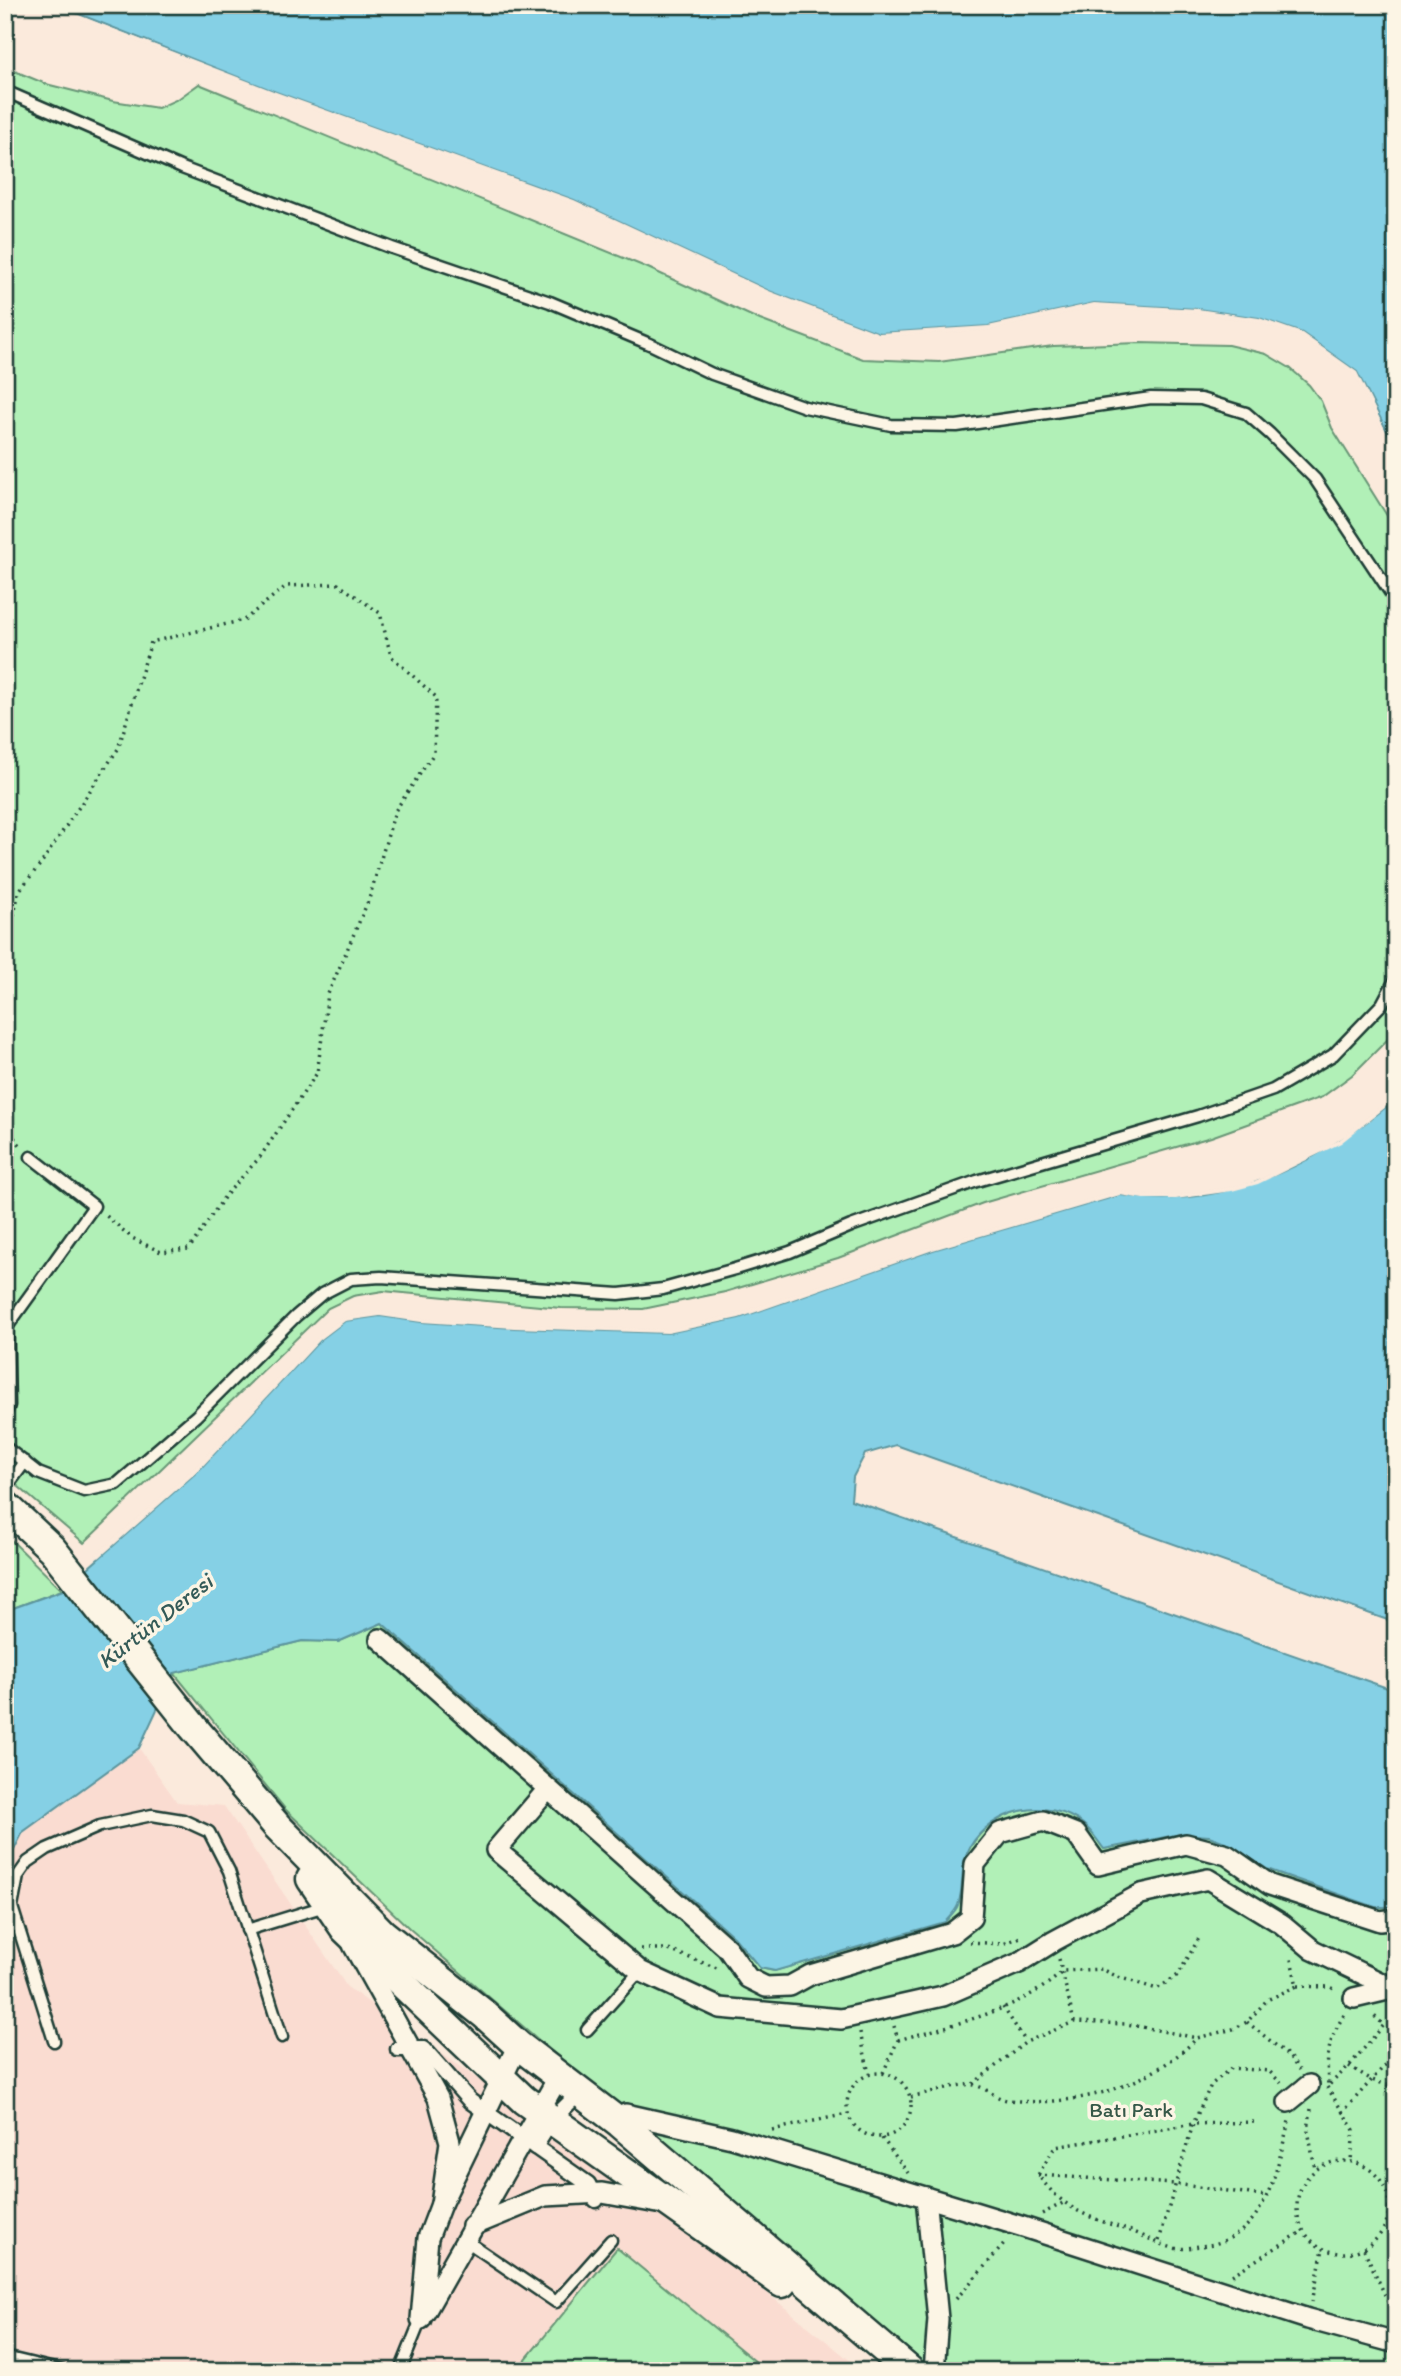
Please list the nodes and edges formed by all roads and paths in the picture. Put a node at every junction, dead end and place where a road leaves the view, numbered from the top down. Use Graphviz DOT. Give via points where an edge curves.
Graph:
graph roads {
  1 [pos="5,91"];
  2 [pos="1396,601"];
  3 [pos="5,934"];
  4 [pos="1396,978"];
  5 [pos="5,1128"];
  6 [pos="31,1157"];
  7 [pos="94,1206"];
  8 [pos="5,1415"];
  9 [pos="5,1447"];
  10 [pos="25,1462"];
  11 [pos="5,1482"];
  12 [pos="5,1505"];
  13 [pos="380,1639"];
  14 [pos="548,1789"];
  15 [pos="278,1826"];
  16 [pos="329,1905"];
  17 [pos="1396,1919"];
  18 [pos="1282,1924"];
  19 [pos="345,1929"];
  20 [pos="247,1930"];
  21 [pos="952,1933"];
  22 [pos="1027,1935"];
  23 [pos="1199,1938"];
  24 [pos="1054,1941"];
  25 [pos="733,1956"];
  26 [pos="624,1958"];
  27 [pos="640,1971"];
  28 [pos="1063,1971"];
  29 [pos="1297,1986"];
  30 [pos="1395,1989"];
  31 [pos="1354,1998"];
  32 [pos="1003,2007"];
  33 [pos="888,2010"];
  34 [pos="1074,2022"];
  35 [pos="1247,2022"];
  36 [pos="587,2030"];
  37 [pos="282,2037"];
  38 [pos="1196,2038"];
  39 [pos="898,2040"];
  40 [pos="54,2041"];
  41 [pos="1026,2042"];
  42 [pos="518,2045"];
  43 [pos="404,2049"];
  44 [pos="1396,2053"];
  45 [pos="1349,2066"];
  46 [pos="883,2073"];
  47 [pos="501,2078"];
  48 [pos="1372,2080"];
  49 [pos="575,2084"];
  50 [pos="973,2084"];
  51 [pos="1396,2088"];
  52 [pos="1318,2089"];
  53 [pos="911,2097"];
  54 [pos="1288,2102"];
  55 [pos="485,2112"];
  56 [pos="1342,2113"];
  57 [pos="848,2114"];
  58 [pos="546,2116"];
  59 [pos="1254,2122"];
  60 [pos="620,2123"];
  61 [pos="1193,2124"];
  62 [pos="771,2130"];
  63 [pos="883,2138"];
  64 [pos="529,2143"];
  65 [pos="1351,2160"];
  66 [pos="1315,2169"];
  67 [pos="1038,2175"];
  68 [pos="1175,2185"];
  69 [pos="1266,2196"];
  70 [pos="594,2197"];
  71 [pos="926,2197"];
  72 [pos="1063,2203"];
  73 [pos="442,2204"];
  74 [pos="673,2206"];
  75 [pos="1020,2226"];
  76 [pos="1303,2231"];
  77 [pos="468,2233"];
  78 [pos="611,2240"];
  79 [pos="1159,2241"];
  80 [pos="1323,2249"];
  81 [pos="1364,2249"];
  82 [pos="1213,2287"];
  83 [pos="421,2319"];
  84 [pos="938,2319"];
  85 [pos="1308,2319"];
  86 [pos="1396,2319"];
  87 [pos="1396,2343"];
  88 [pos="5,2357"];
  89 [pos="63,2371"];
  90 [pos="400,2371"];
  91 [pos="908,2371"];
  92 [pos="934,2371"];
  1 -- 2 [label="lane" via="182,167 392,248 550,302 712,374 805,407 904,426 957,426 1151,398 1201,399 1246,413 1315,479"];
  3 -- 7 [label="path" via="12,925 19,891 118,749 151,642 244,620 286,586 338,584 380,613 391,656 436,697 434,753 396,811 369,899 328,994 317,1073 190,1250 161,1252 132,1238"];
  4 -- 10 [label="lane" via="1382,1004 1333,1055 1273,1090 976,1181 790,1252 663,1289 619,1294 381,1277 351,1279 322,1294 296,1316 196,1416 117,1484 84,1491 38,1473"];
  5 -- 6 [label="path"];
  6 -- 7 [label="lane"];
  7 -- 8 [label="lane" via="8,1327 9,1405"];
  9 -- 10 [label="lane"];
  10 -- 11 [label="lane" via="11,1481"];
  12 -- 15 [label="main road" via="52,1549"];
  13 -- 14 [label="street"];
  14 -- 25 [label="street"];
  14 -- 26 [label="street" via="496,1850"];
  15 -- 16 [label="main road"];
  15 -- 42 [label="main road" via="383,1934"];
  16 -- 19 [label="main road"];
  16 -- 20 [label="lane"];
  17 -- 21 [label="street" via="1380,1921 1270,1885 1227,1855 1186,1844 1098,1865 1076,1834 1043,1821 1000,1833 975,1864 971,1918"];
  18 -- 24 [label="street" via="1208,1879 1141,1894"];
  18 -- 29 [label="path"];
  18 -- 30 [label="street" via="1314,1950"];
  19 -- 43 [label="street"];
  19 -- 47 [label="main road"];
  20 -- 37 [label="lane"];
  20 -- 40 [label="lane" via="229,1871 209,1832 183,1819 152,1815 100,1826 47,1849 19,1876 12,1907"];
  21 -- 22 [label="path" via="965,1941 1003,1944"];
  21 -- 25 [label="street" via="810,1975 790,1986 766,1987 748,1978"];
  23 -- 28 [label="path" via="1178,1975 1157,1989 1102,1969"];
  24 -- 28 [label="path"];
  24 -- 33 [label="street" via="1019,1963 943,1996"];
  25 -- 26 [label="path" via="723,1970 666,1949 644,1947"];
  26 -- 27 [label="street"];
  27 -- 33 [label="street" via="720,2008 841,2019"];
  27 -- 36 [label="lane"];
  28 -- 32 [label="path" via="1049,1984"];
  28 -- 34 [label="path"];
  29 -- 31 [label="path" via="1330,1987"];
  29 -- 35 [label="path" via="1266,2000"];
  30 -- 31 [label="street"];
  31 -- 45 [label="path" via="1384,2025"];
  31 -- 52 [label="path" via="1337,2026"];
  32 -- 39 [label="path"];
  32 -- 41 [label="path"];
  33 -- 39 [label="path"];
  34 -- 38 [label="path" via="1127,2024"];
  34 -- 41 [label="path"];
  35 -- 38 [label="path"];
  35 -- 52 [label="path" via="1289,2056"];
  38 -- 50 [label="path" via="1142,2079 1068,2100 1006,2100"];
  39 -- 46 [label="path"];
  41 -- 50 [label="path"];
  42 -- 47 [label="street"];
  42 -- 49 [label="main road"];
  43 -- 55 [label="street" via="424,2049"];
  43 -- 73 [label="street" via="438,2098 450,2142"];
  44 -- 48 [label="path"];
  45 -- 48 [label="path"];
  45 -- 52 [label="path"];
  46 -- 53 [label="path" via="901,2081"];
  46 -- 57 [label="path" via="869,2074 850,2090"];
  47 -- 55 [label="street"];
  47 -- 58 [label="main road"];
  48 -- 51 [label="path"];
  48 -- 56 [label="path"];
  49 -- 58 [label="street"];
  49 -- 58 [label="street"];
  49 -- 60 [label="main road"];
  50 -- 53 [label="path"];
  52 -- 54 [label="street"];
  52 -- 56 [label="path"];
  52 -- 66 [label="path" via="1308,2130"];
  53 -- 63 [label="path" via="906,2124"];
  54 -- 61 [label="path" via="1280,2080 1269,2071 1231,2068 1211,2085"];
  54 -- 69 [label="path" via="1289,2120"];
  55 -- 64 [label="street"];
  55 -- 73 [label="street"];
  56 -- 65 [label="path" via="1354,2130"];
  57 -- 62 [label="path"];
  57 -- 63 [label="path" via="861,2133"];
  58 -- 64 [label="street"];
  58 -- 74 [label="main road"];
  59 -- 61 [label="path"];
  60 -- 71 [label="street" via="626,2114 732,2138"];
  60 -- 91 [label="main road"];
  61 -- 67 [label="path" via="1055,2147"];
  61 -- 68 [label="path"];
  63 -- 71 [label="path"];
  64 -- 70 [label="street" via="588,2185"];
  64 -- 77 [label="street"];
  65 -- 66 [label="path" via="1332,2161"];
  65 -- 81 [label="path" via="1373,2170 1387,2188 1390,2211 1382,2234"];
  66 -- 76 [label="path" via="1298,2198"];
  67 -- 68 [label="path"];
  67 -- 72 [label="path"];
  68 -- 69 [label="path"];
  68 -- 79 [label="path"];
  69 -- 79 [label="path" via="1260,2212 1239,2235 1211,2245 1175,2248"];
  70 -- 74 [label="street" via="625,2196"];
  70 -- 77 [label="street" via="545,2196"];
  71 -- 75 [label="street"];
  71 -- 84 [label="street"];
  72 -- 75 [label="path"];
  72 -- 79 [label="path"];
  73 -- 83 [label="street" via="428,2238"];
  74 -- 91 [label="main road"];
  75 -- 82 [label="street"];
  75 -- 84 [label="path"];
  76 -- 80 [label="path"];
  76 -- 82 [label="path"];
  77 -- 78 [label="lane" via="556,2302"];
  77 -- 83 [label="street"];
  80 -- 81 [label="path" via="1344,2253"];
  80 -- 85 [label="path"];
  81 -- 86 [label="path"];
  82 -- 85 [label="street"];
  83 -- 90 [label="lane"];
  84 -- 92 [label="street"];
  85 -- 87 [label="street"];
  88 -- 89 [label="lane"];
}
